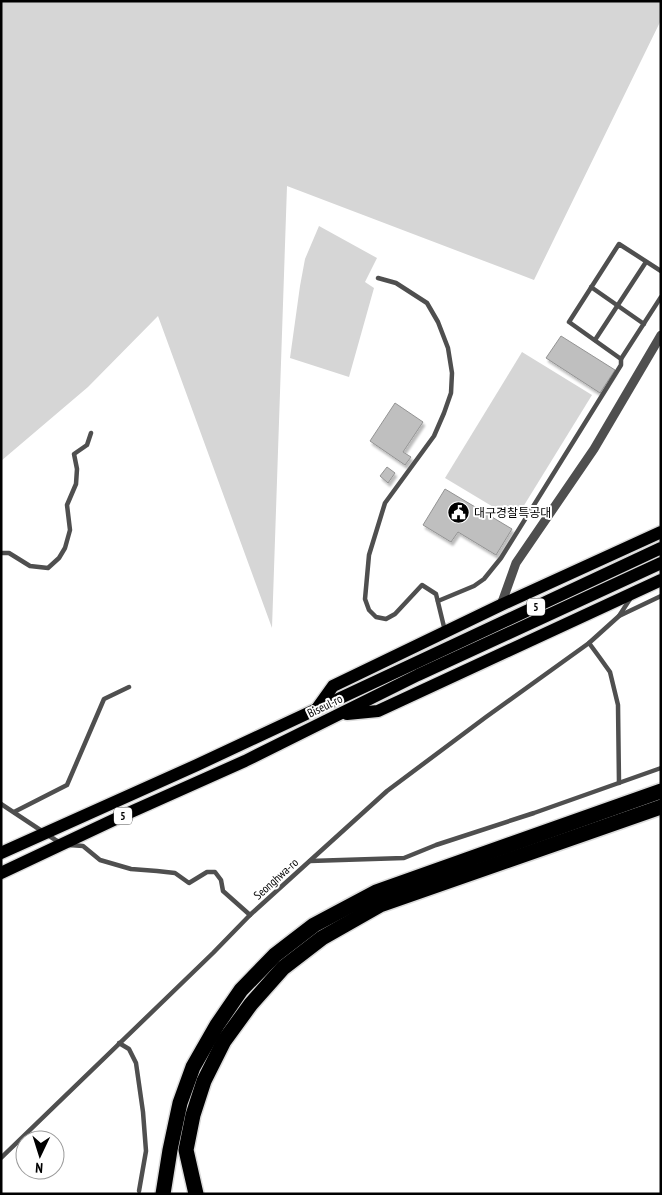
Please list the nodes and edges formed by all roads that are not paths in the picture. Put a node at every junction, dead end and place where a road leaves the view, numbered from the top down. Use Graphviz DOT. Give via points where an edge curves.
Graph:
graph roads {
  1 [pos="646,262"];
  2 [pos="661,271"];
  3 [pos="378,278"];
  4 [pos="591,287"];
  5 [pos="661,297"];
  6 [pos="617,306"];
  7 [pos="644,324"];
  8 [pos="661,335"];
  9 [pos="595,340"];
  10 [pos="621,359"];
  11 [pos="91,433"];
  12 [pos="661,532"];
  13 [pos="661,548"];
  14 [pos="1,553"];
  15 [pos="661,563"];
  16 [pos="661,580"];
  17 [pos="635,591"];
  18 [pos="661,596"];
  19 [pos="438,601"];
  20 [pos="501,605"];
  21 [pos="618,616"];
  22 [pos="446,632"];
  23 [pos="588,643"];
  24 [pos="414,670"];
  25 [pos="129,687"];
  26 [pos="317,709"];
  27 [pos="340,714"];
  28 [pos="661,768"];
  29 [pos="619,783"];
  30 [pos="661,791"];
  31 [pos="1,804"];
  32 [pos="661,807"];
  33 [pos="14,812"];
  34 [pos="44,833"];
  35 [pos="61,844"];
  36 [pos="1,853"];
  37 [pos="310,861"];
  38 [pos="1,873"];
  39 [pos="250,915"];
  40 [pos="119,1043"];
  41 [pos="1,1158"];
  42 [pos="139,1191"];
  43 [pos="163,1194"];
  44 [pos="196,1194"];
  1 -- 2 [label="lane"];
  1 -- 4 [label="lane" via="619,244"];
  1 -- 6 [label="lane"];
  3 -- 19 [label="lane" via="396,284 427,303 448,348 452,373 451,393 434,436 385,503 369,555 365,599 376,617 386,618 395,614 422,585 436,594"];
  4 -- 6 [label="lane"];
  4 -- 9 [label="lane" via="569,322"];
  5 -- 7 [label="lane"];
  6 -- 7 [label="lane"];
  6 -- 9 [label="lane"];
  7 -- 10 [label="lane"];
  8 -- 20 [label="street" via="594,448 516,563"];
  9 -- 10 [label="lane"];
  10 -- 19 [label="lane" via="621,364 501,558 474,586"];
  11 -- 14 [label="lane" via="87,446 74,454 76,484 67,505 70,530 59,558 48,568 30,566 9,553"];
  12 -- 20 [label="main road"];
  13 -- 24 [label="main road, Biseul-ro / 5"];
  15 -- 24 [label="main road, Biseul-ro / 5"];
  16 -- 17 [label="main road"];
  17 -- 21 [label="lane"];
  17 -- 27 [label="main road" via="378,711"];
  18 -- 21 [label="lane"];
  19 -- 22 [label="lane"];
  20 -- 22 [label="main road"];
  21 -- 23 [label="lane, Seonghwa-ro"];
  22 -- 26 [label="main road" via="333,686"];
  23 -- 29 [label="lane" via="610,672 618,705"];
  23 -- 37 [label="lane, Seonghwa-ro" via="387,791"];
  24 -- 26 [label="main road, Biseul-ro / 5"];
  24 -- 27 [label="main road, Biseul-ro / 5"];
  25 -- 33 [label="lane" via="104,698 67,785"];
  26 -- 34 [label="main road, Biseul-ro / 5"];
  27 -- 35 [label="main road, Biseul-ro / 5"];
  28 -- 29 [label="lane"];
  29 -- 37 [label="lane" via="404,858"];
  30 -- 43 [label="highway" via="376,892 314,925 275,955 241,990 193,1067 180,1103"];
  31 -- 33 [label="lane"];
  32 -- 44 [label="highway" via="380,905 322,938 283,968 224,1041 204,1081 186,1150"];
  33 -- 34 [label="lane"];
  34 -- 35 [label="lane"];
  34 -- 36 [label="main road, Biseul-ro / 5"];
  35 -- 38 [label="main road, Biseul-ro / 5"];
  35 -- 39 [label="lane" via="83,846 100,860 131,869 175,874 189,883 207,872 215,872 223,891"];
  37 -- 39 [label="lane, Seonghwa-ro"];
  39 -- 40 [label="lane, Seonghwa-ro"];
  40 -- 41 [label="lane, Seonghwa-ro"];
  40 -- 42 [label="lane" via="129,1049 136,1063 146,1151"];
}
